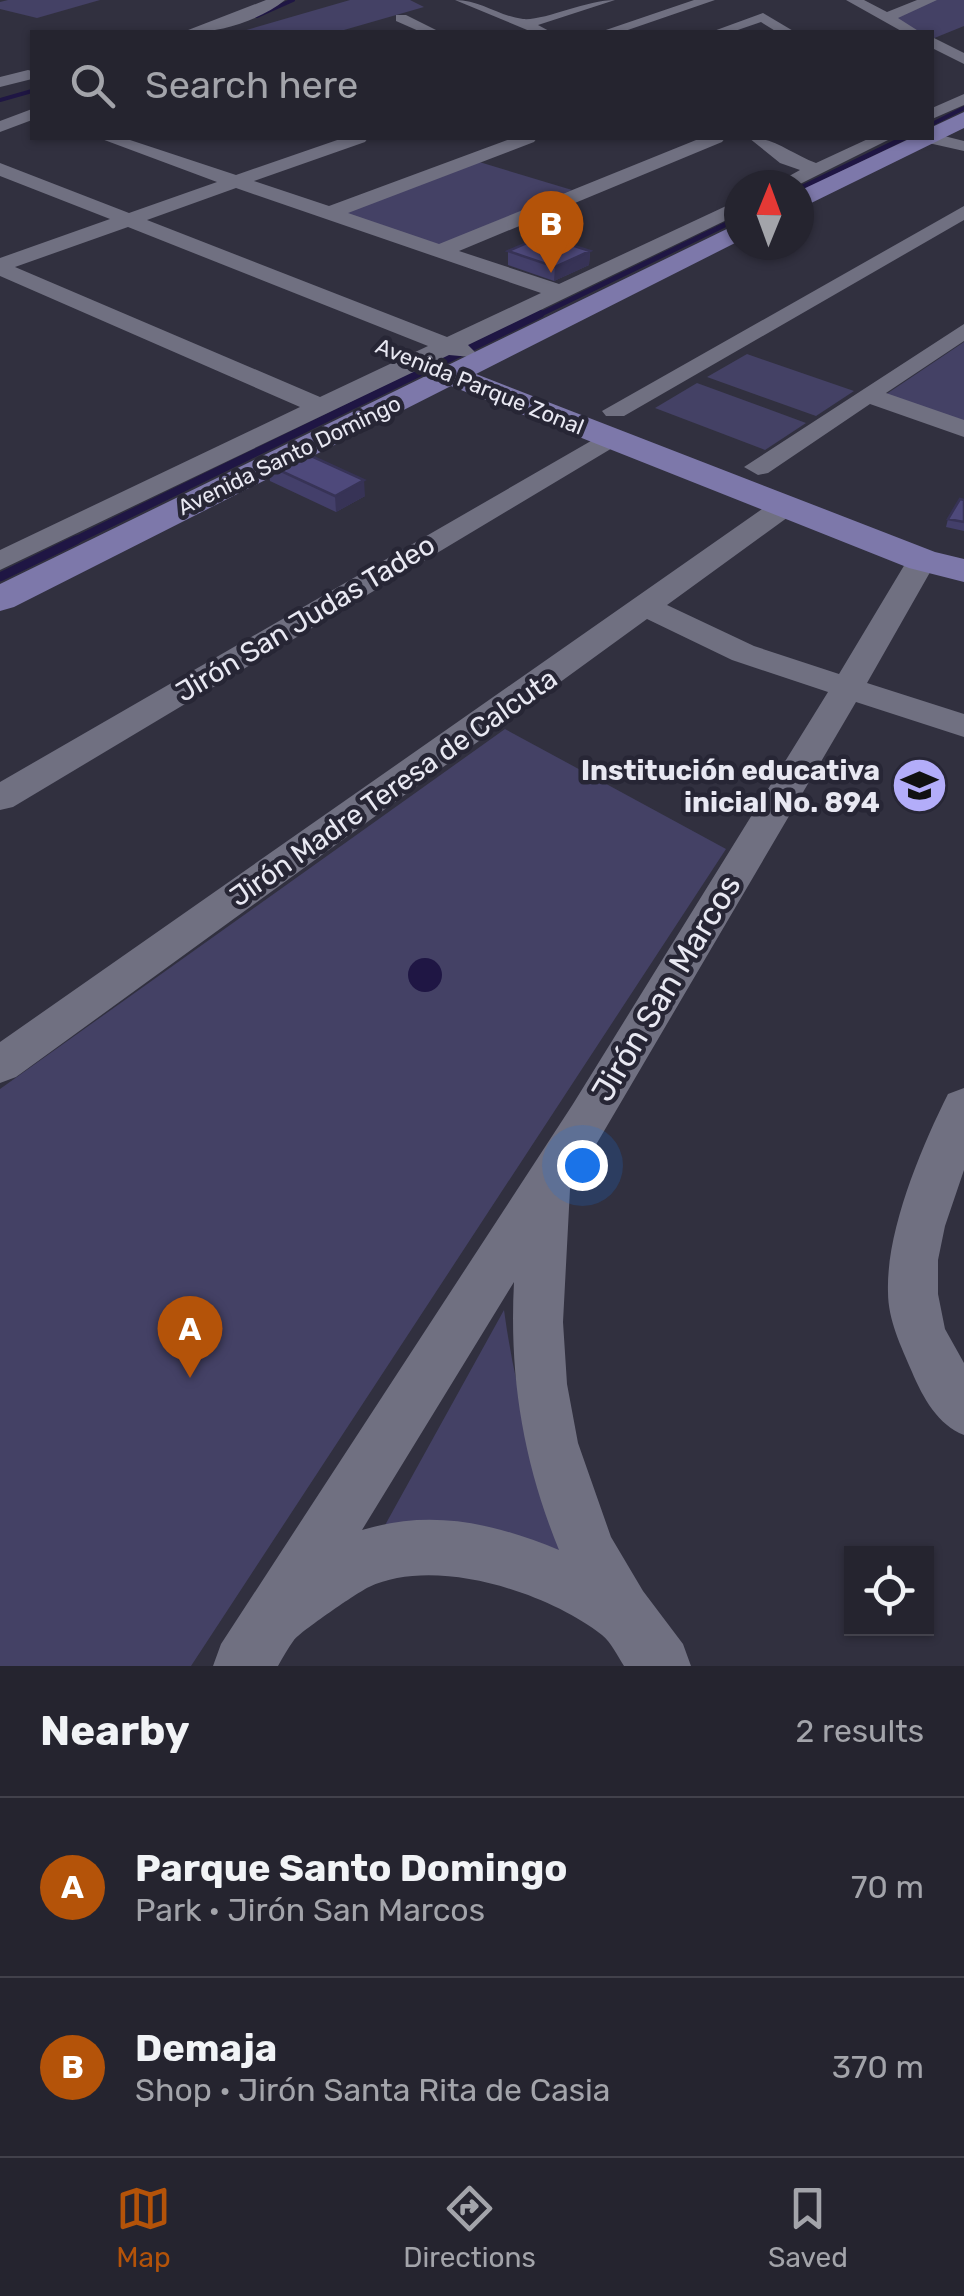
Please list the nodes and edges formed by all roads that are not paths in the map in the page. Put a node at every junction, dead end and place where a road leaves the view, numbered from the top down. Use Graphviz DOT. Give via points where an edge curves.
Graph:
graph roads {
  1 [pos="278,0"];
  2 [pos="462,0"];
  3 [pos="512,0"];
  4 [pos="608,0"];
  5 [pos="708,0"];
  6 [pos="853,0"];
  7 [pos="930,0"];
  8 [pos="228,3"];
  9 [pos="479,8"];
  10 [pos="258,9"];
  11 [pos="885,18"];
  12 [pos="524,24"];
  13 [pos="401,25"];
  14 [pos="198,30"];
  15 [pos="426,30"];
  16 [pos="539,30"];
  17 [pos="614,30"];
  18 [pos="725,30"];
  19 [pos="784,30"];
  20 [pos="909,30"];
  21 [pos="938,41"];
  22 [pos="964,59"];
  23 [pos="28,75"];
  24 [pos="0,82"];
  25 [pos="964,99"];
  26 [pos="934,113"];
  27 [pos="30,115"];
  28 [pos="964,119"];
  29 [pos="0,127"];
  30 [pos="934,135"];
  31 [pos="934,138"];
  32 [pos="114,140"];
  33 [pos="353,140"];
  34 [pos="523,140"];
  35 [pos="761,140"];
  36 [pos="879,140"];
  37 [pos="924,140"];
  38 [pos="707,141"];
  39 [pos="181,142"];
  40 [pos="964,146"];
  41 [pos="150,152"];
  42 [pos="0,169"];
  43 [pos="816,169"];
  44 [pos="233,182"];
  45 [pos="0,190"];
  46 [pos="814,195"];
  47 [pos="964,212"];
  48 [pos="724,213"];
  49 [pos="327,214"];
  50 [pos="124,219"];
  51 [pos="95,230"];
  52 [pos="724,238"];
  53 [pos="438,252"];
  54 [pos="173,262"];
  55 [pos="0,266"];
  56 [pos="560,292"];
  57 [pos="964,331"];
  58 [pos="381,347"];
  59 [pos="460,360"];
  60 [pos="416,361"];
  61 [pos="867,395"];
  62 [pos="321,407"];
  63 [pos="613,424"];
  64 [pos="964,429"];
  65 [pos="758,467"];
  66 [pos="785,506"];
  67 [pos="964,543"];
  68 [pos="922,560"];
  69 [pos="0,561"];
  70 [pos="964,571"];
  71 [pos="0,599"];
  72 [pos="647,607"];
  73 [pos="848,690"];
  74 [pos="964,726"];
  75 [pos="0,798"];
  76 [pos="0,1065"];
  77 [pos="964,1107"];
  78 [pos="551,1177"];
  79 [pos="964,1409"];
  80 [pos="620,1613"];
  81 [pos="258,1643"];
  82 [pos="661,1666"];
  1 -- 10 [label="street"];
  2 -- 9 [label="street"];
  3 -- 9 [label="street"];
  4 -- 12 [label="street"];
  5 -- 17 [label="street"];
  6 -- 11 [label="street"];
  7 -- 11 [label="street"];
  8 -- 10 [label="street"];
  9 -- 12 [label="street"];
  10 -- 14 [label="street"];
  11 -- 20 [label="street"];
  12 -- 16 [label="street"];
  13 -- 15 [label="street"];
  18 -- 19 [label="street" via="763,17"];
  21 -- 22 [label="street"];
  23 -- 24 [label="street"];
  25 -- 26 [label="street"];
  27 -- 29 [label="street"];
  28 -- 30 [label="main road"];
  31 -- 40 [label="street"];
  32 -- 41 [label="street"];
  33 -- 44 [label="street"];
  34 -- 49 [label="street"];
  35 -- 43 [label="street" via="787,160"];
  36 -- 43 [label="street"];
  37 -- 46 [label="main road"];
  38 -- 53 [label="street"];
  39 -- 41 [label="street"];
  41 -- 44 [label="street"];
  42 -- 50 [label="street, Avenida Parque Zonal"];
  44 -- 49 [label="street"];
  44 -- 50 [label="street"];
  45 -- 51 [label="street"];
  47 -- 63 [label="street, Jirón San Judas Tadeo"];
  48 -- 56 [label="street, Avenida Santo Domingo"];
  49 -- 53 [label="street"];
  50 -- 51 [label="street"];
  50 -- 59 [label="street, Avenida Parque Zonal"];
  51 -- 54 [label="street"];
  51 -- 55 [label="street"];
  52 -- 59 [label="main road, Avenida Santo Domingo"];
  53 -- 56 [label="street"];
  55 -- 62 [label="street"];
  56 -- 59 [label="street, Avenida Santo Domingo"];
  57 -- 61 [label="street"];
  58 -- 60 [label="street, Avenida Parque Zonal"];
  59 -- 60 [label="street, Avenida Parque Zonal"];
  59 -- 63 [label="main road, Avenida Parque Zonal"];
  59 -- 71 [label="main road, Avenida Santo Domingo"];
  60 -- 62 [label="street, Avenida Santo Domingo"];
  61 -- 64 [label="street"];
  61 -- 65 [label="street"];
  62 -- 69 [label="street, Avenida Santo Domingo"];
  63 -- 65 [label="main road, Avenida Parque Zonal"];
  63 -- 66 [label="main road, Avenida Parque Zonal"];
  63 -- 75 [label="street, Jirón San Judas Tadeo"];
  65 -- 67 [label="main road, Avenida Parque Zonal"];
  66 -- 68 [label="main road, Avenida Parque Zonal"];
  66 -- 72 [label="street, Jirón Madre Teresa de Calcuta"];
  68 -- 70 [label="main road, Avenida Parque Zonal"];
  68 -- 73 [label="street, Jirón San Marcos"];
  72 -- 73 [label="street" via="743,653"];
  72 -- 76 [label="street, Jirón Madre Teresa de Calcuta"];
  73 -- 74 [label="street"];
  73 -- 78 [label="street, Jirón San Marcos"];
  77 -- 79 [label="street" via="912,1253 910,1303 928,1356"];
  78 -- 80 [label="street" via="536,1291 543,1404 579,1536"];
  78 -- 81 [label="street, Jirón San Marcos"];
  80 -- 81 [label="street" via="565,1579 500,1554 422,1546 362,1558"];
  80 -- 82 [label="street"];
}
